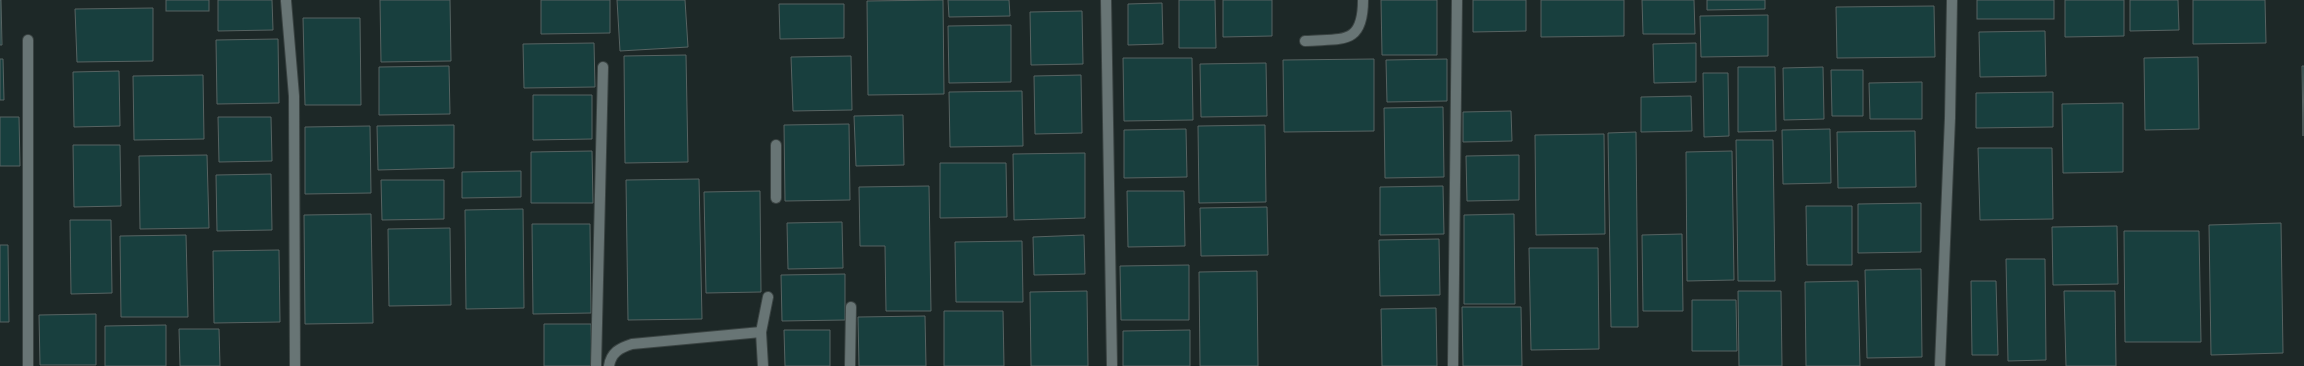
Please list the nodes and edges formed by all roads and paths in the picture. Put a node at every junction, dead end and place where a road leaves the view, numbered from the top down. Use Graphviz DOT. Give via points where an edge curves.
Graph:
graph roads {
  1 [pos="1106,0"];
  2 [pos="1363,0"];
  3 [pos="1457,0"];
  4 [pos="1952,0"];
  5 [pos="286,1"];
  6 [pos="28,40"];
  7 [pos="1305,41"];
  8 [pos="603,67"];
  9 [pos="776,145"];
  10 [pos="776,198"];
  11 [pos="768,297"];
  12 [pos="851,307"];
  13 [pos="761,332"];
  14 [pos="28,366"];
  15 [pos="295,366"];
  16 [pos="596,366"];
  17 [pos="609,366"];
  18 [pos="763,366"];
  19 [pos="850,366"];
  20 [pos="1112,366"];
  21 [pos="1453,366"];
  22 [pos="1940,366"];
  1 -- 20 [label="street"];
  2 -- 7 [label="street" via="1360,25 1355,34 1344,38"];
  3 -- 21 [label="street"];
  4 -- 22 [label="street"];
  5 -- 15 [label="street" via="294,96"];
  6 -- 14 [label="street"];
  8 -- 16 [label="street"];
  9 -- 10 [label="street"];
  11 -- 13 [label="street"];
  12 -- 19 [label="street"];
  13 -- 17 [label="street" via="632,344 614,353"];
  13 -- 18 [label="street"];
}
